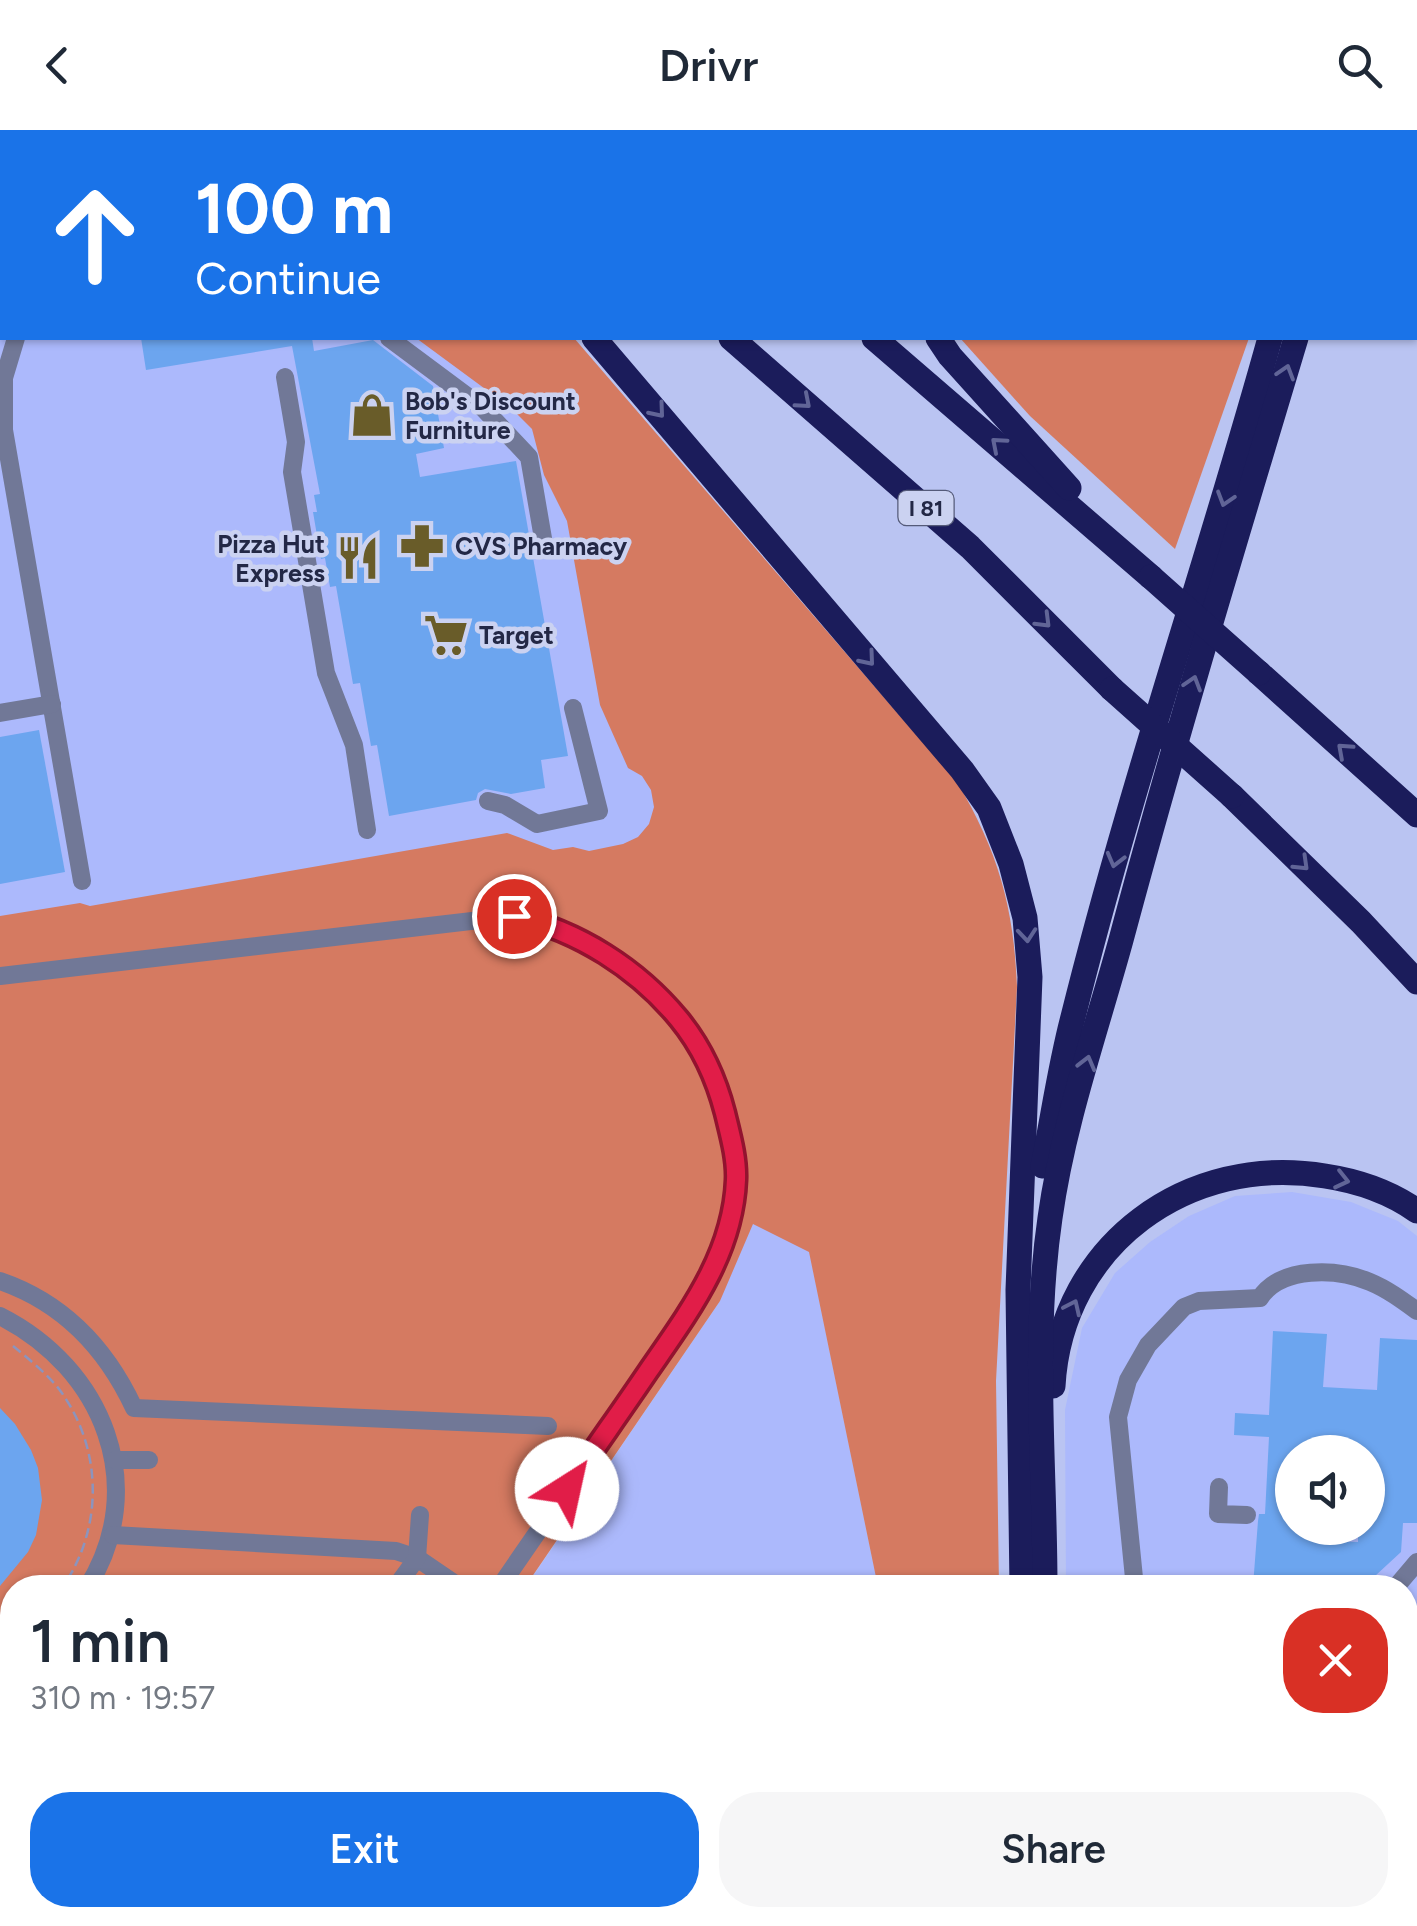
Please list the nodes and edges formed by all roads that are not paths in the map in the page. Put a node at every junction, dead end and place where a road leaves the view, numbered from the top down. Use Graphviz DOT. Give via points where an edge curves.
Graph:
graph roads {
  1 [pos="15,340"];
  2 [pos="392,340"];
  3 [pos="596,340"];
  4 [pos="733,340"];
  5 [pos="876,340"];
  6 [pos="939,340"];
  7 [pos="1269,340"];
  8 [pos="1295,340"];
  9 [pos="285,377"];
  10 [pos="7,506"];
  11 [pos="545,550"];
  12 [pos="1147,574"];
  13 [pos="52,704"];
  14 [pos="573,708"];
  15 [pos="0,712"];
  16 [pos="488,801"];
  17 [pos="1417,815"];
  18 [pos="367,830"];
  19 [pos="82,881"];
  20 [pos="0,976"];
  21 [pos="1417,982"];
  22 [pos="1417,1211"];
  23 [pos="0,1281"];
  24 [pos="1417,1312"];
  25 [pos="0,1316"];
  26 [pos="548,1426"];
  27 [pos="114,1460"];
  28 [pos="148,1460"];
  29 [pos="1220,1486"];
  30 [pos="420,1515"];
  31 [pos="1247,1515"];
  32 [pos="113,1535"];
  33 [pos="1033,1541"];
  34 [pos="417,1558"];
  35 [pos="94,1575"];
  36 [pos="405,1575"];
  37 [pos="442,1575"];
  38 [pos="508,1575"];
  39 [pos="1025,1575"];
  40 [pos="1042,1575"];
  41 [pos="1134,1575"];
  1 -- 10 [label="lane" via="4,378"];
  2 -- 11 [label="lane" via="483,408 529,458"];
  3 -- 33 [label="highway, one-way" via="962,770 989,808 1011,864 1030,976 1018,1290"];
  4 -- 21 [label="highway, I 81, one-way, bridge" via="970,547"];
  12 -- 5 [label="highway, one-way"];
  6 -- 12 [label="highway"];
  7 -- 33 [label="highway, one-way" via="1140,766 1072,1021 1037,1198 1026,1355"];
  33 -- 8 [label="highway, one-way" via="1041,1304 1064,1148 1165,777"];
  9 -- 18 [label="lane" via="296,442 292,472 326,673 354,744"];
  10 -- 13 [label="lane"];
  17 -- 12 [label="highway, one-way, bridge"];
  13 -- 15 [label="lane"];
  13 -- 19 [label="lane"];
  14 -- 16 [label="lane" via="599,811 538,824"];
  20 -- 38 [label="lane" via="514,916 559,930 633,972 667,1004 696,1040 718,1087 732,1140 732,1212 702,1292"];
  33 -- 22 [label="highway, one-way" via="1062,1330 1102,1255 1153,1208 1234,1175 1290,1170 1345,1179 1398,1197"];
  23 -- 26 [label="lane" via="81,1329 107,1357 134,1408"];
  24 -- 41 [label="lane" via="1366,1280 1310,1273 1274,1282 1260,1298 1199,1300 1184,1307 1148,1345 1122,1398 1119,1437"];
  25 -- 27 [label="lane" via="40,1340 75,1377"];
  27 -- 28 [label="lane"];
  27 -- 32 [label="lane"];
  29 -- 31 [label="lane" via="1218,1514"];
  30 -- 34 [label="lane"];
  32 -- 34 [label="lane"];
  32 -- 35 [label="lane"];
  33 -- 39 [label="highway"];
  33 -- 40 [label="highway"];
  34 -- 36 [label="lane"];
  34 -- 37 [label="lane"];
}
